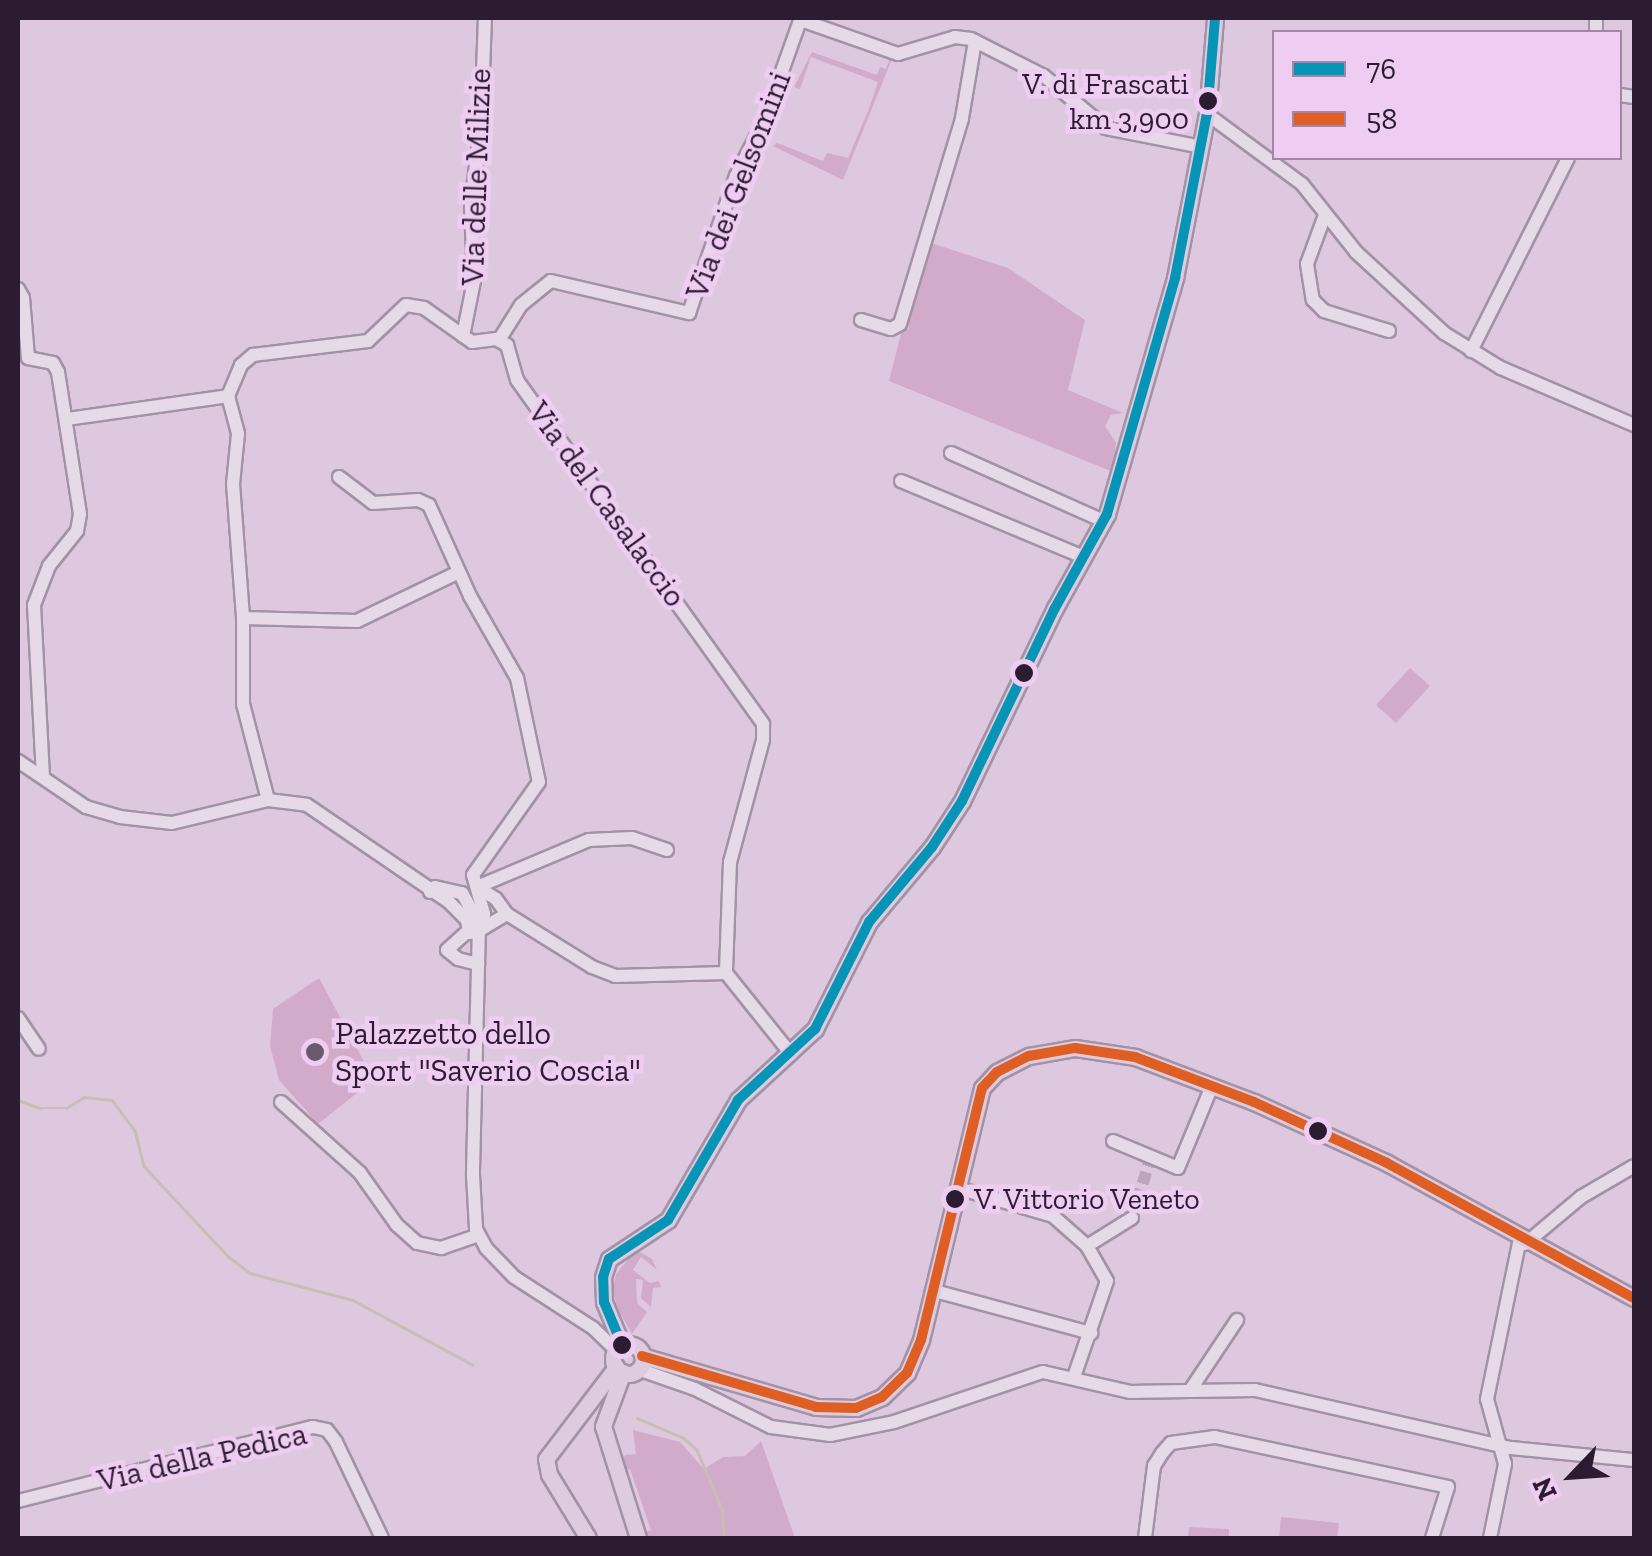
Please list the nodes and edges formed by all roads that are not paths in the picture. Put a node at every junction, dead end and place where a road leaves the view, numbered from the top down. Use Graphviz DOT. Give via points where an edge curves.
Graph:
graph roads {
  1 [pos="485,18"];
  2 [pos="1215,18"];
  3 [pos="801,19"];
  4 [pos="968,38"];
  5 [pos="1207,114"];
  6 [pos="1202,148"];
  7 [pos="1567,160"];
  8 [pos="1325,216"];
  9 [pos="18,288"];
  10 [pos="861,320"];
  11 [pos="1389,331"];
  12 [pos="463,336"];
  13 [pos="499,340"];
  14 [pos="1472,351"];
  15 [pos="228,396"];
  16 [pos="67,419"];
  17 [pos="1634,425"];
  18 [pos="950,454"];
  19 [pos="338,477"];
  20 [pos="901,481"];
  21 [pos="1104,521"];
  22 [pos="1084,557"];
  23 [pos="459,572"];
  24 [pos="242,618"];
  25 [pos="18,761"];
  26 [pos="42,775"];
  27 [pos="268,800"];
  28 [pos="667,850"];
  29 [pos="475,883"];
  30 [pos="507,914"];
  31 [pos="478,925"];
  32 [pos="478,964"];
  33 [pos="726,973"];
  34 [pos="18,1018"];
  35 [pos="40,1048"];
  36 [pos="791,1054"];
  37 [pos="1212,1086"];
  38 [pos="281,1102"];
  39 [pos="1113,1141"];
  40 [pos="1634,1166"];
  41 [pos="960,1189"];
  42 [pos="1132,1218"];
  43 [pos="478,1235"];
  44 [pos="1523,1240"];
  45 [pos="1088,1246"];
  46 [pos="936,1292"];
  47 [pos="1634,1298"];
  48 [pos="1237,1320"];
  49 [pos="1091,1333"];
  50 [pos="626,1360"];
  51 [pos="1074,1377"];
  52 [pos="1191,1389"];
  53 [pos="1500,1446"];
  54 [pos="1634,1460"];
  55 [pos="18,1501"];
  56 [pos="382,1538"];
  57 [pos="588,1538"];
  58 [pos="638,1538"];
  59 [pos="1145,1538"];
  60 [pos="1432,1538"];
  61 [pos="1490,1538"];
  1 -- 12 [label="street, Via delle Milizie" via="471,204 474,286"];
  2 -- 5 [label="main road"];
  3 -- 4 [label="street" via="898,54"];
  3 -- 13 [label="street, Via dei Gelsomini" via="689,313 551,281 521,305"];
  4 -- 6 [label="street" via="1041,74 1106,128"];
  4 -- 10 [label="street" via="962,118 900,324 891,329"];
  5 -- 6 [label="main road"];
  5 -- 8 [label="street" via="1296,179"];
  6 -- 21 [label="main road" via="1165,316"];
  7 -- 14 [label="street"];
  8 -- 11 [label="street" via="1308,264 1313,300 1324,311"];
  8 -- 14 [label="street" via="1410,306"];
  9 -- 16 [label="street" via="27,356 55,366"];
  12 -- 13 [label="street"];
  12 -- 15 [label="street" via="424,308 406,305 368,342 253,354"];
  13 -- 33 [label="street, Via del Casalaccio" via="509,348 519,382 762,721 764,740 730,862"];
  14 -- 17 [label="street"];
  15 -- 16 [label="street"];
  15 -- 24 [label="street" via="238,430 233,484"];
  16 -- 26 [label="street" via="80,524 46,571 34,614"];
  18 -- 21 [label="street"];
  19 -- 23 [label="street" via="374,503 429,505"];
  20 -- 22 [label="street"];
  21 -- 22 [label="main road"];
  22 -- 36 [label="main road" via="959,808 869,922 821,1018"];
  23 -- 24 [label="street" via="357,620"];
  23 -- 29 [label="street" via="514,669 539,774 535,791 477,866"];
  24 -- 27 [label="street" via="244,708"];
  25 -- 26 [label="street"];
  26 -- 27 [label="street" via="96,811 169,823"];
  27 -- 31 [label="street" via="320,811 432,890 462,893"];
  28 -- 29 [label="street" via="632,838 589,840"];
  29 -- 30 [label="street"];
  29 -- 31 [label="street"];
  30 -- 31 [label="street"];
  30 -- 33 [label="street" via="609,974"];
  31 -- 32 [label="street"];
  31 -- 32 [label="street" via="448,950"];
  32 -- 43 [label="street"];
  33 -- 36 [label="street"];
  34 -- 35 [label="street"];
  36 -- 50 [label="main road" via="736,1103 668,1220 608,1259 602,1296"];
  37 -- 39 [label="street" via="1178,1168"];
  37 -- 41 [label="main road" via="1108,1050 1029,1056 982,1088"];
  37 -- 44 [label="main road" via="1388,1163"];
  38 -- 43 [label="street" via="360,1172 396,1225 417,1243 441,1248"];
  40 -- 44 [label="street"];
  41 -- 45 [label="street" via="1054,1216"];
  41 -- 46 [label="main road"];
  42 -- 45 [label="street"];
  43 -- 50 [label="street" via="520,1283 593,1328"];
  44 -- 47 [label="main road"];
  44 -- 53 [label="street" via="1487,1399"];
  45 -- 49 [label="street" via="1107,1282"];
  46 -- 49 [label="street"];
  46 -- 50 [label="main road" via="907,1373 867,1404 816,1407 724,1375"];
  48 -- 52 [label="street"];
  49 -- 51 [label="street"];
  50 -- 51 [label="street" via="771,1427 830,1435 894,1422 1043,1372"];
  50 -- 57 [label="main road" via="546,1459"];
  50 -- 58 [label="main road" via="603,1426"];
  51 -- 52 [label="street" via="1130,1392"];
  52 -- 53 [label="street" via="1255,1390"];
  53 -- 54 [label="street"];
  53 -- 61 [label="street" via="1505,1464"];
  55 -- 56 [label="street, Via della Pedica" via="313,1427 327,1430 336,1442"];
  59 -- 60 [label="street" via="1154,1466 1162,1453 1171,1443 1215,1437 1448,1486"];
}
